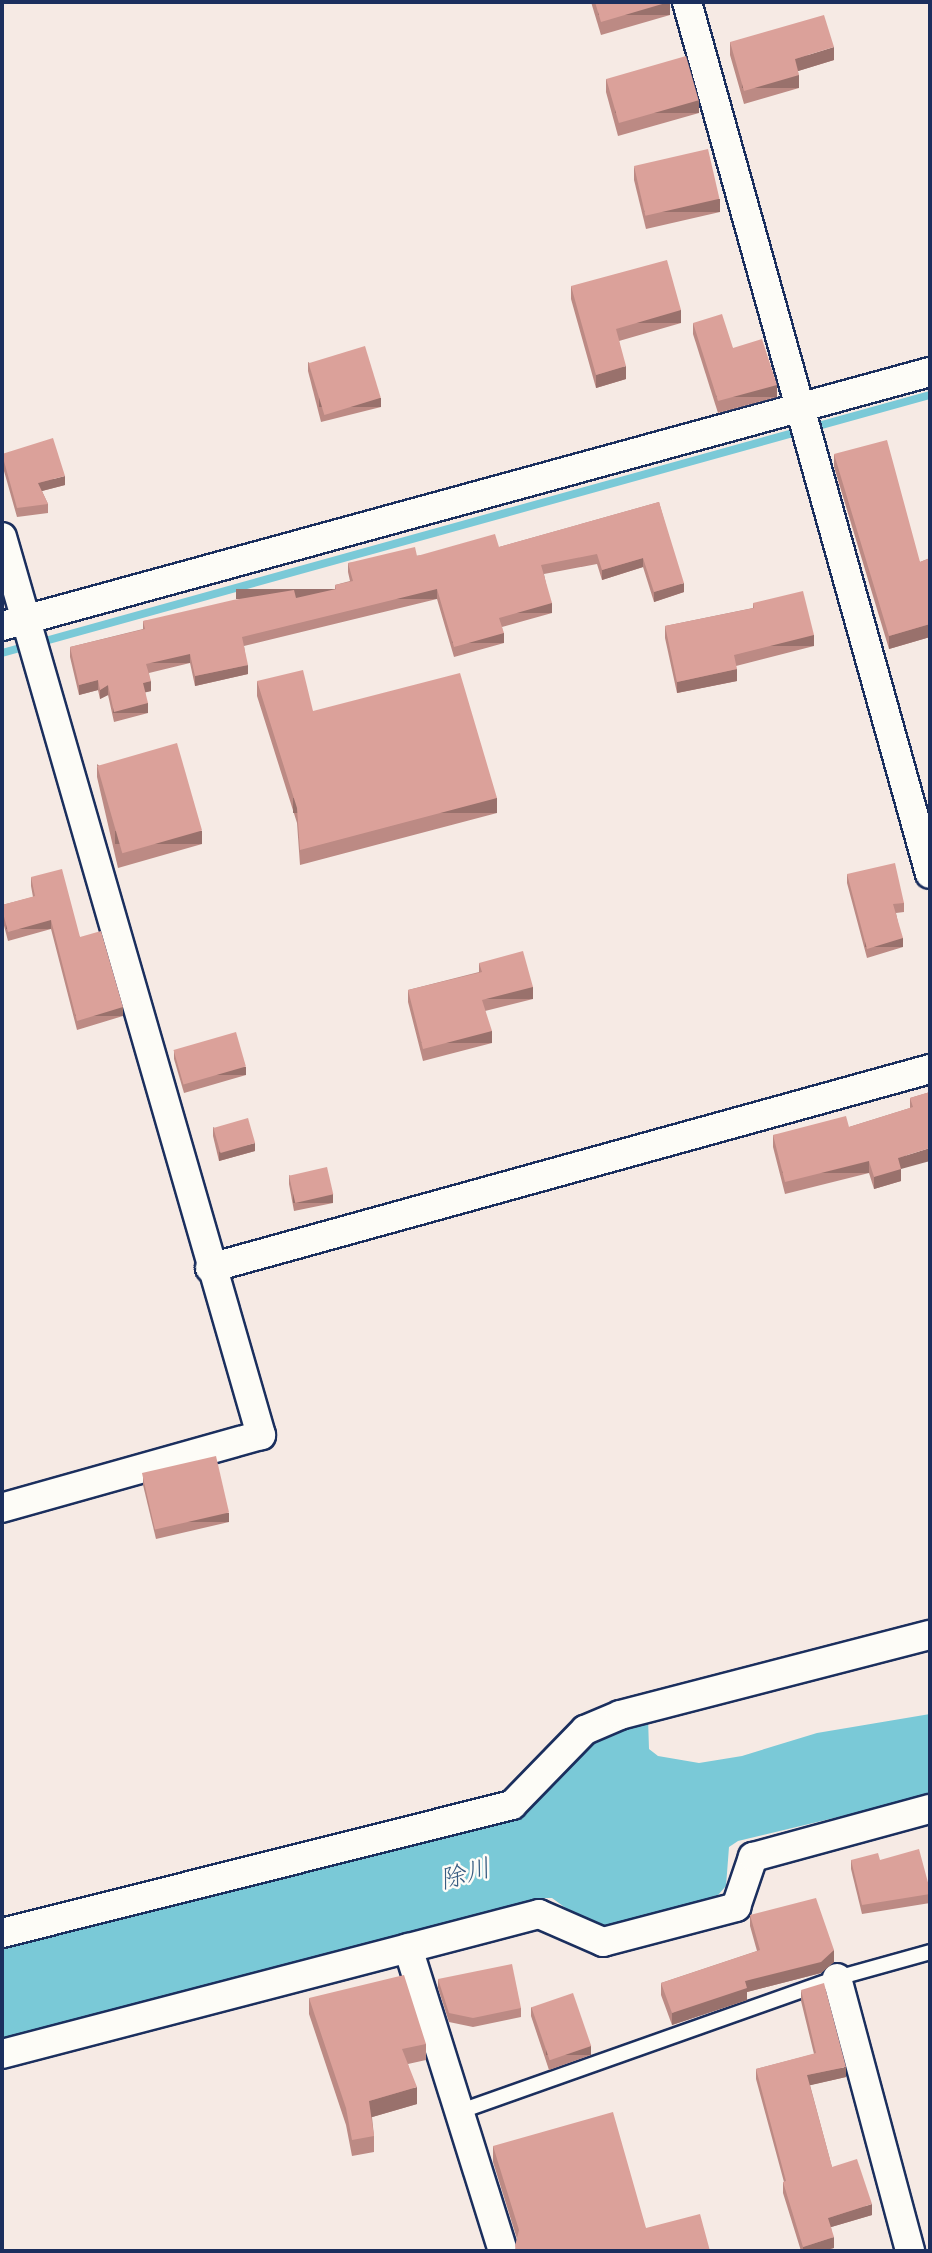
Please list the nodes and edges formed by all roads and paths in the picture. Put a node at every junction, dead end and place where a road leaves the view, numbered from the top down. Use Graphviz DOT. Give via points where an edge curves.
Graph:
graph roads {
  1 [pos="687,2"];
  2 [pos="930,372"];
  3 [pos="801,408"];
  4 [pos="2,537"];
  5 [pos="15,622"];
  6 [pos="930,874"];
  7 [pos="930,1069"];
  8 [pos="210,1268"];
  9 [pos="2,1508"];
  10 [pos="930,1635"];
  11 [pos="930,1809"];
  12 [pos="2,1933"];
  13 [pos="408,1948"];
  14 [pos="930,1952"];
  15 [pos="837,1978"];
  16 [pos="2,2054"];
  17 [pos="461,2111"];
  18 [pos="503,2251"];
  19 [pos="910,2251"];
  1 -- 3 [label="street" via="767,302"];
  2 -- 3 [label="street"];
  3 -- 5 [label="street"];
  3 -- 6 [label="street"];
  4 -- 5 [label="street"];
  5 -- 8 [label="street"];
  7 -- 8 [label="street"];
  8 -- 9 [label="street" via="261,1435"];
  10 -- 12 [label="street" via="620,1715 585,1730 512,1805"];
  11 -- 13 [label="street" via="753,1857 736,1907 723,1911 603,1942 539,1914"];
  13 -- 16 [label="street"];
  13 -- 17 [label="street"];
  14 -- 15 [label="lane"];
  15 -- 17 [label="lane"];
  15 -- 19 [label="street"];
  17 -- 18 [label="street"];
}
